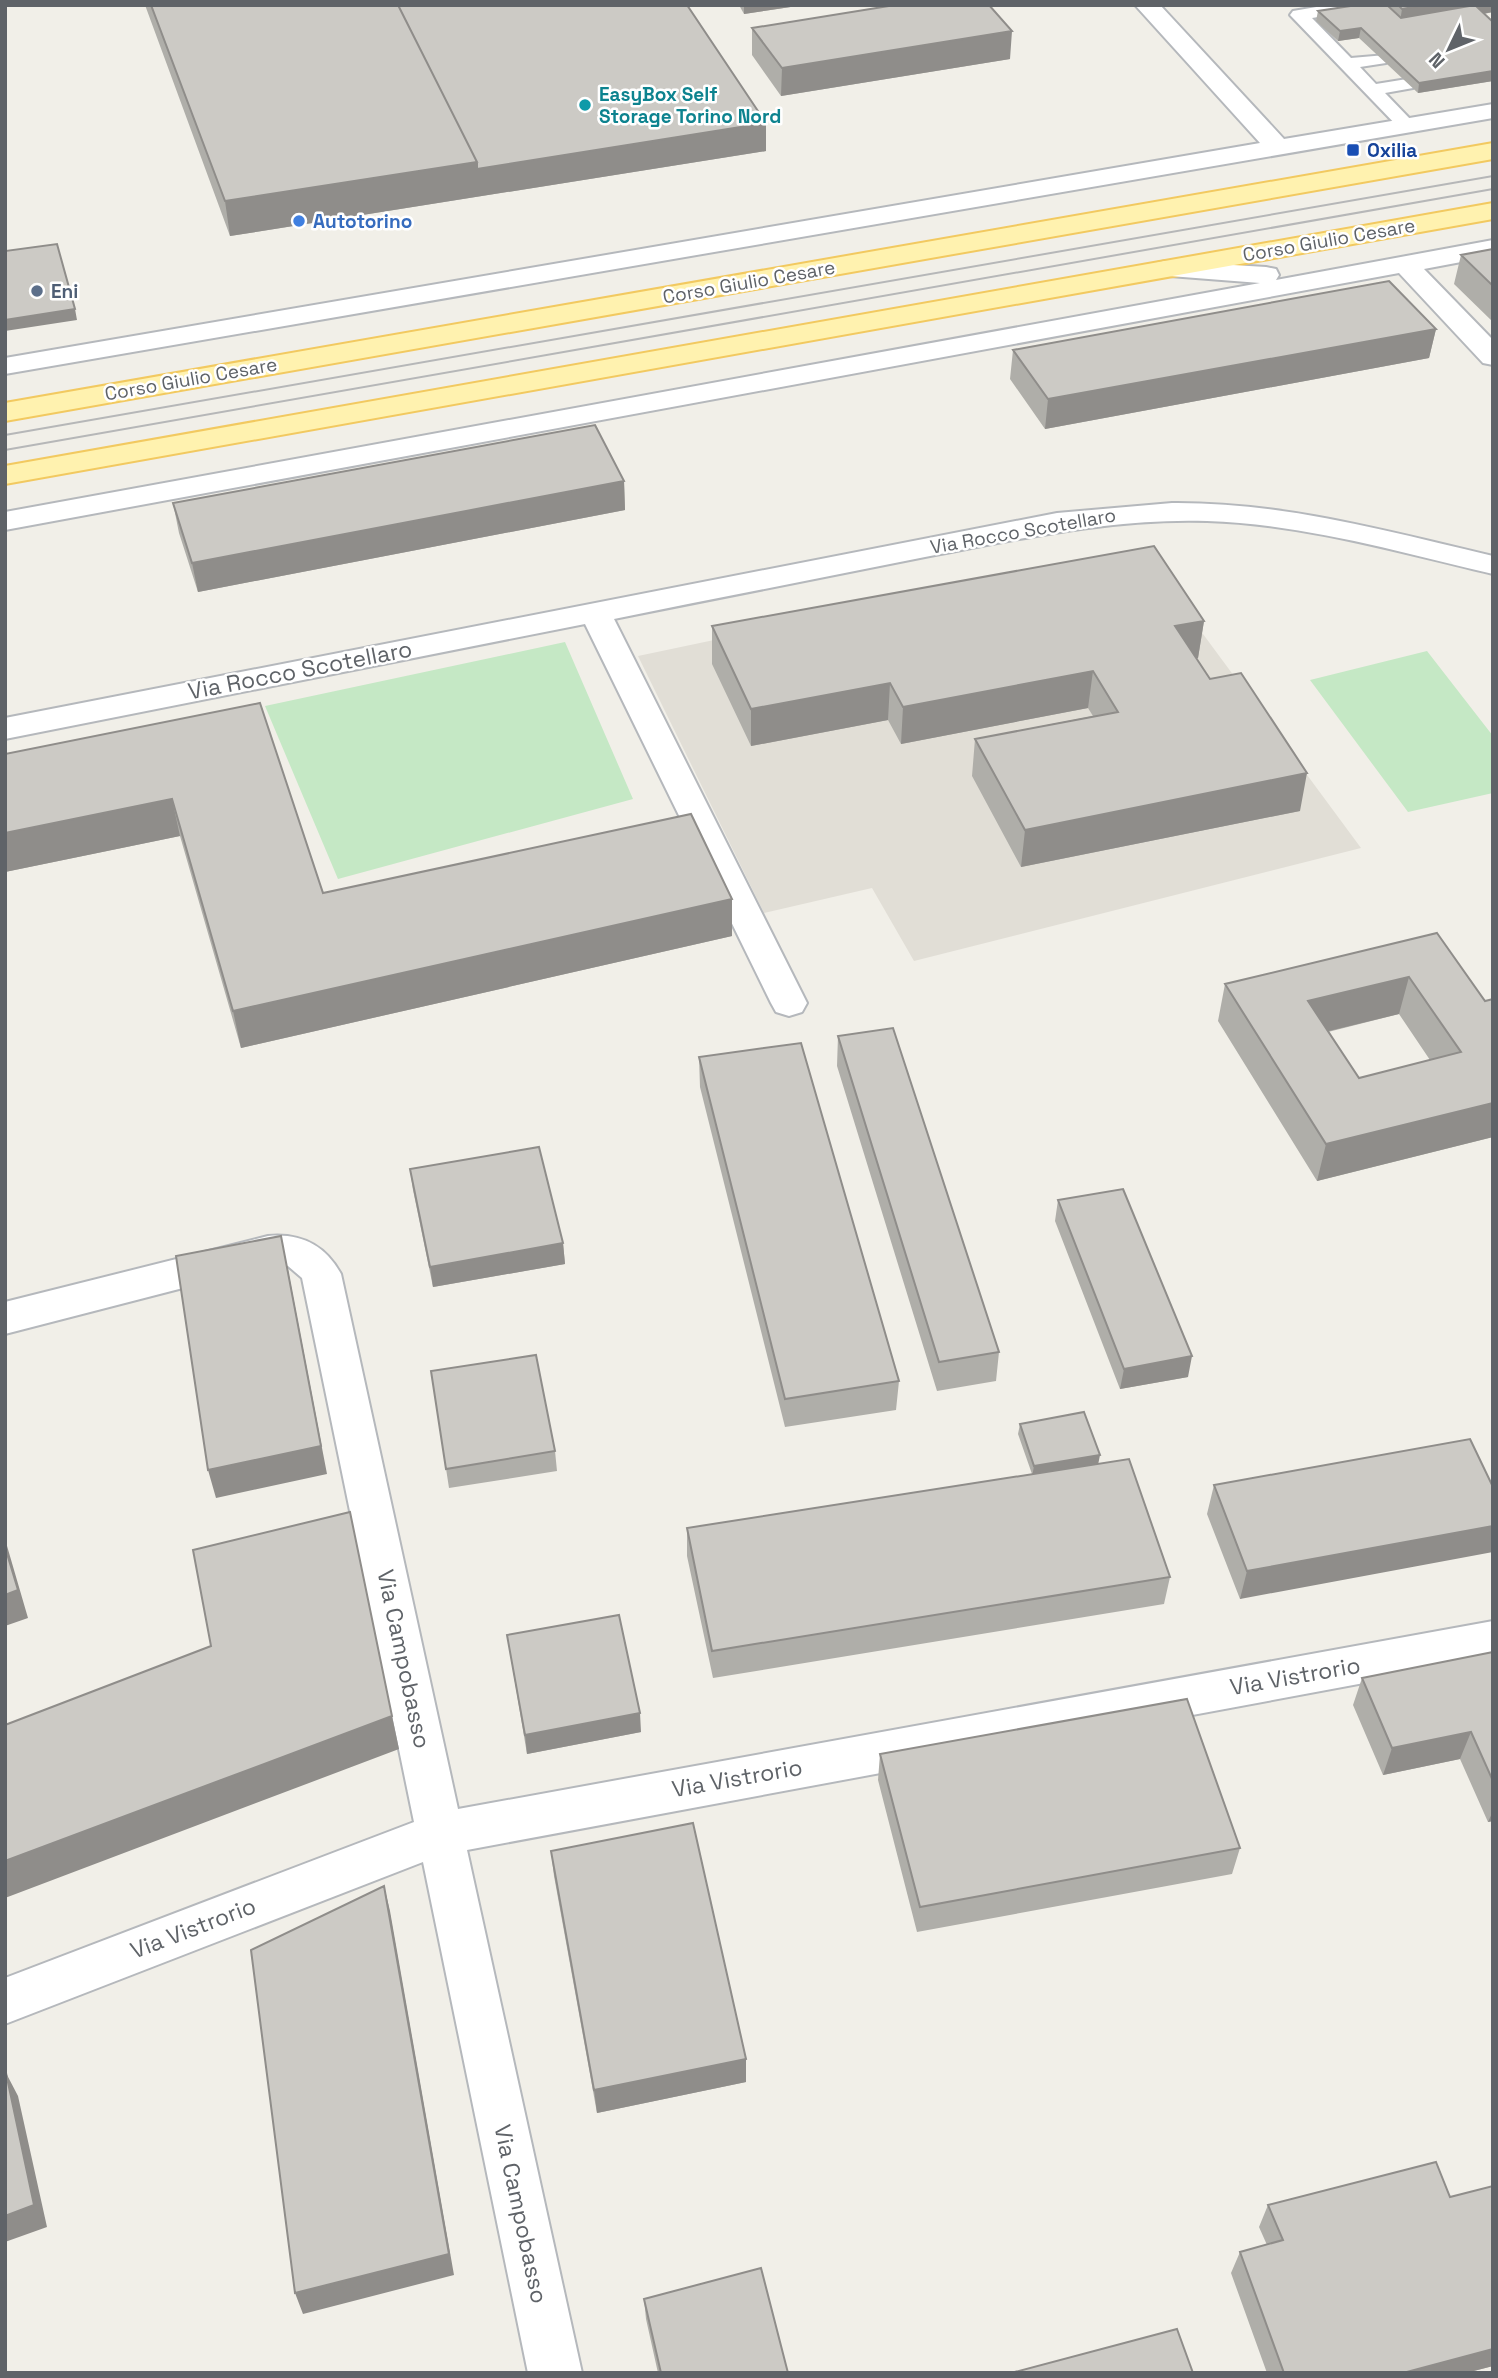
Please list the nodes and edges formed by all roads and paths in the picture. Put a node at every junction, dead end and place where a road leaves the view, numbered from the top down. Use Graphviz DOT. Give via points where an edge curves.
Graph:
graph roads {
  1 [pos="1147,5"];
  2 [pos="1362,5"];
  3 [pos="1380,59"];
  4 [pos="1348,64"];
  5 [pos="1406,84"];
  6 [pos="1373,90"];
  7 [pos="1493,111"];
  8 [pos="1406,125"];
  9 [pos="1278,147"];
  10 [pos="1493,151"];
  11 [pos="1493,211"];
  12 [pos="1493,248"];
  13 [pos="1405,264"];
  14 [pos="1166,269"];
  15 [pos="1324,279"];
  16 [pos="1493,357"];
  17 [pos="5,366"];
  18 [pos="5,412"];
  19 [pos="5,475"];
  20 [pos="5,521"];
  21 [pos="1493,565"];
  22 [pos="595,612"];
  23 [pos="5,729"];
  24 [pos="789,1003"];
  25 [pos="5,1318"];
  26 [pos="1493,1640"];
  27 [pos="441,1833"];
  28 [pos="5,2001"];
  29 [pos="555,2373"];
  1 -- 9 [label="street"];
  2 -- 4 [label="lane" via="1299,15"];
  3 -- 4 [label="lane"];
  4 -- 6 [label="lane"];
  5 -- 6 [label="lane"];
  6 -- 8 [label="lane"];
  7 -- 8 [label="street, Corso Giulio Cesare"];
  8 -- 9 [label="street, Corso Giulio Cesare"];
  9 -- 17 [label="street, Corso Giulio Cesare"];
  10 -- 18 [label="main road, Corso Giulio Cesare"];
  11 -- 14 [label="main road, Corso Giulio Cesare"];
  12 -- 13 [label="street, Corso Giulio Cesare"];
  13 -- 15 [label="street, Corso Giulio Cesare"];
  13 -- 16 [label="street"];
  14 -- 15 [label="street, Corso Giulio Cesare"];
  14 -- 19 [label="main road, Corso Giulio Cesare"];
  15 -- 20 [label="street, Corso Giulio Cesare"];
  21 -- 22 [label="street, Via Rocco Scotellaro" via="1289,521 1214,513 1121,514 1057,522"];
  22 -- 23 [label="street, Via Rocco Scotellaro"];
  22 -- 24 [label="street"];
  25 -- 27 [label="street, Via Campobasso" via="268,1251 295,1251 316,1265 325,1284"];
  26 -- 27 [label="street, Via Vistrorio"];
  27 -- 28 [label="street, Via Vistrorio"];
  27 -- 29 [label="street, Via Campobasso"];
}
